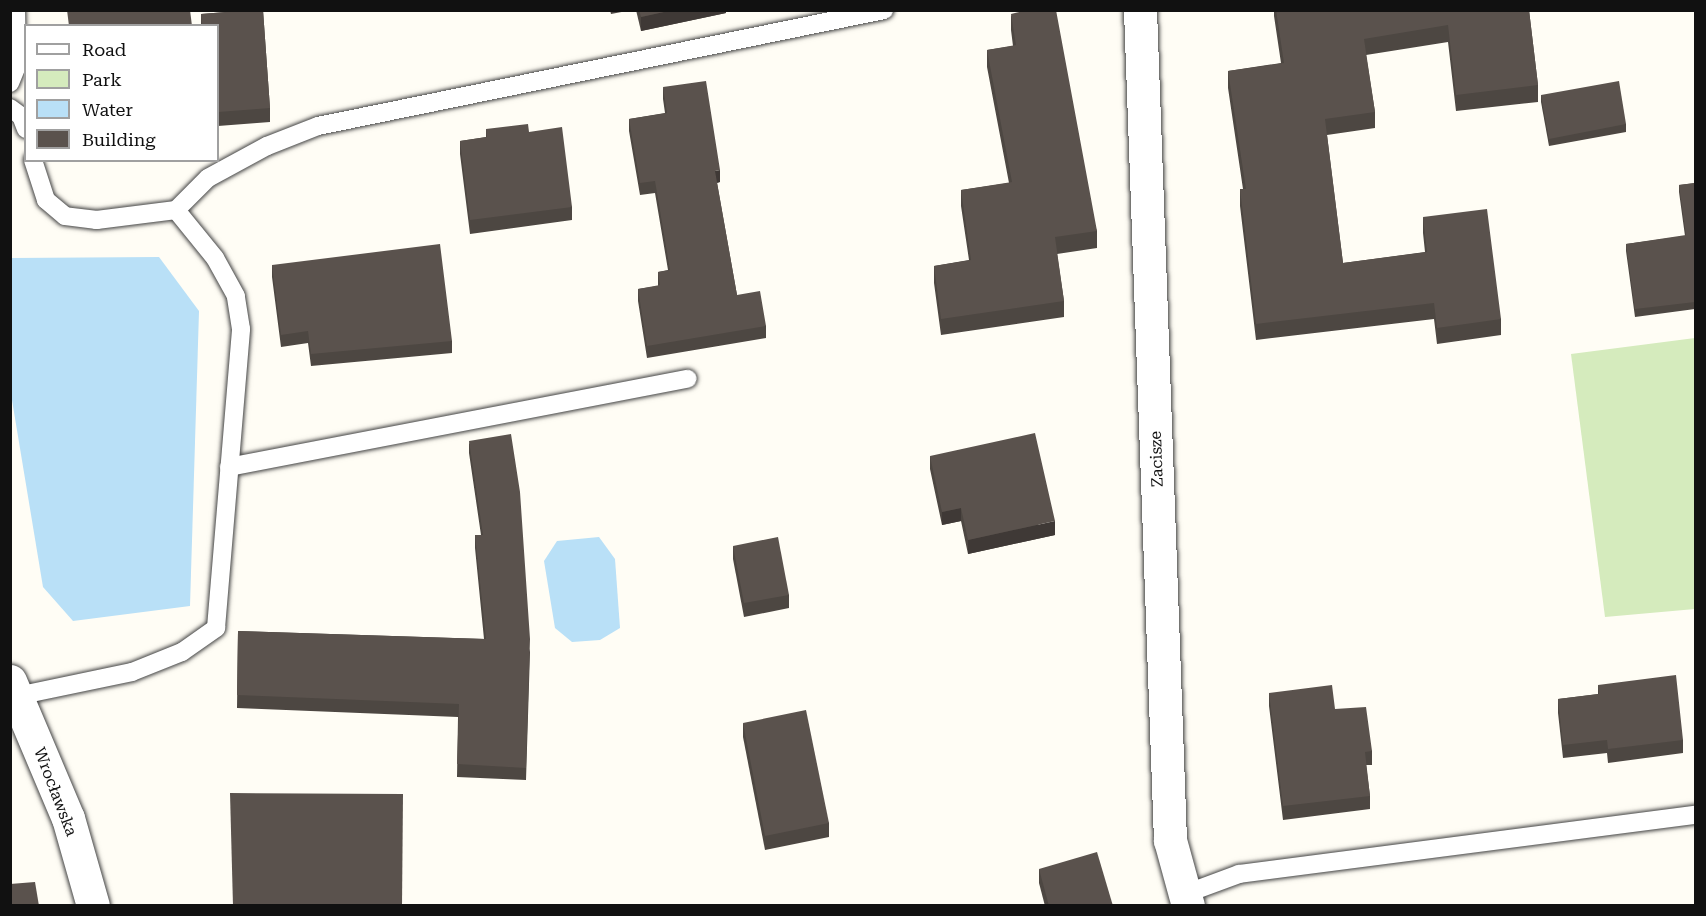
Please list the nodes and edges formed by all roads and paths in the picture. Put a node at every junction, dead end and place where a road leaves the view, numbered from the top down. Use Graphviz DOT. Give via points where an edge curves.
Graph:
graph roads {
  1 [pos="16,10"];
  2 [pos="884,10"];
  3 [pos="1140,10"];
  4 [pos="10,83"];
  5 [pos="10,108"];
  6 [pos="24,124"];
  7 [pos="34,162"];
  8 [pos="176,210"];
  9 [pos="688,379"];
  10 [pos="229,467"];
  11 [pos="14,688"];
  12 [pos="1695,815"];
  13 [pos="1186,900"];
  14 [pos="93,906"];
  1 -- 4 [label="lane" via="17,66"];
  2 -- 8 [label="lane" via="318,126 267,146 208,178"];
  3 -- 13 [label="street, Zacisze" via="1170,840"];
  5 -- 6 [label="lane"];
  7 -- 8 [label="lane" via="46,201 65,216 97,220"];
  8 -- 10 [label="lane" via="215,258 236,296 241,329"];
  9 -- 10 [label="lane"];
  10 -- 11 [label="lane" via="216,628 182,652 132,672"];
  11 -- 14 [label="street, Wrocławska" via="68,818"];
  12 -- 13 [label="lane" via="1239,874"];
}
